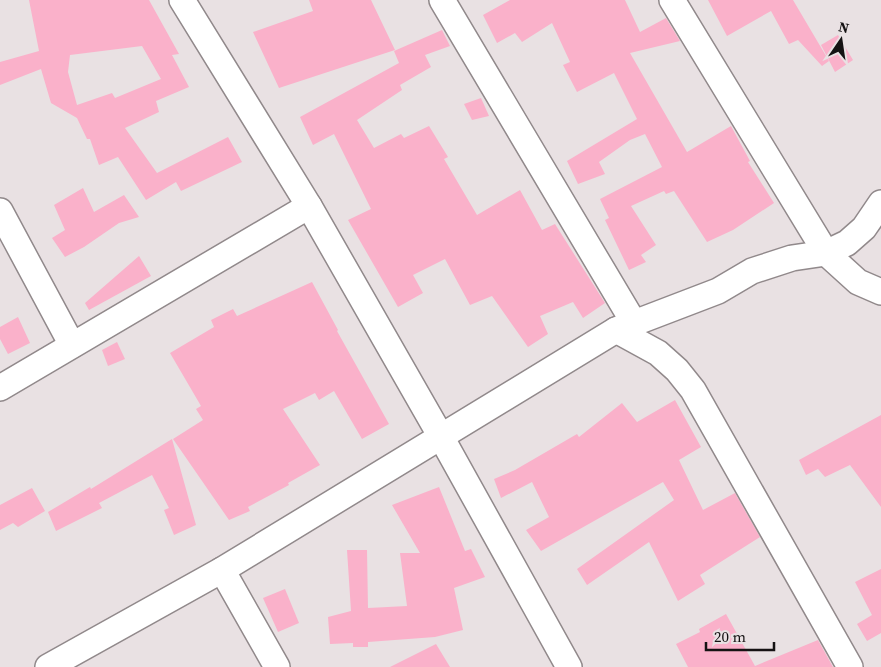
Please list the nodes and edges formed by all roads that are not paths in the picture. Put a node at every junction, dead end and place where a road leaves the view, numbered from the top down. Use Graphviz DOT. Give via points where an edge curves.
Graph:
graph roads {
  1 [pos="182,0"];
  2 [pos="442,0"];
  3 [pos="672,0"];
  4 [pos="881,203"];
  5 [pos="309,206"];
  6 [pos="0,211"];
  7 [pos="826,253"];
  8 [pos="881,292"];
  9 [pos="625,326"];
  10 [pos="72,345"];
  11 [pos="0,388"];
  12 [pos="440,435"];
  13 [pos="222,570"];
  14 [pos="48,667"];
  15 [pos="277,667"];
  16 [pos="569,667"];
  17 [pos="850,667"];
  1 -- 5 [label="street"];
  2 -- 9 [label="street"];
  3 -- 7 [label="street"];
  4 -- 7 [label="street" via="856,237"];
  5 -- 10 [label="street"];
  5 -- 12 [label="street"];
  6 -- 10 [label="street"];
  7 -- 8 [label="street" via="858,282"];
  7 -- 9 [label="street" via="792,258 752,271 718,290"];
  9 -- 12 [label="street"];
  9 -- 17 [label="street" via="677,370 694,390"];
  10 -- 11 [label="street"];
  12 -- 13 [label="street"];
  12 -- 16 [label="street"];
  13 -- 14 [label="street"];
  13 -- 15 [label="street"];
}
